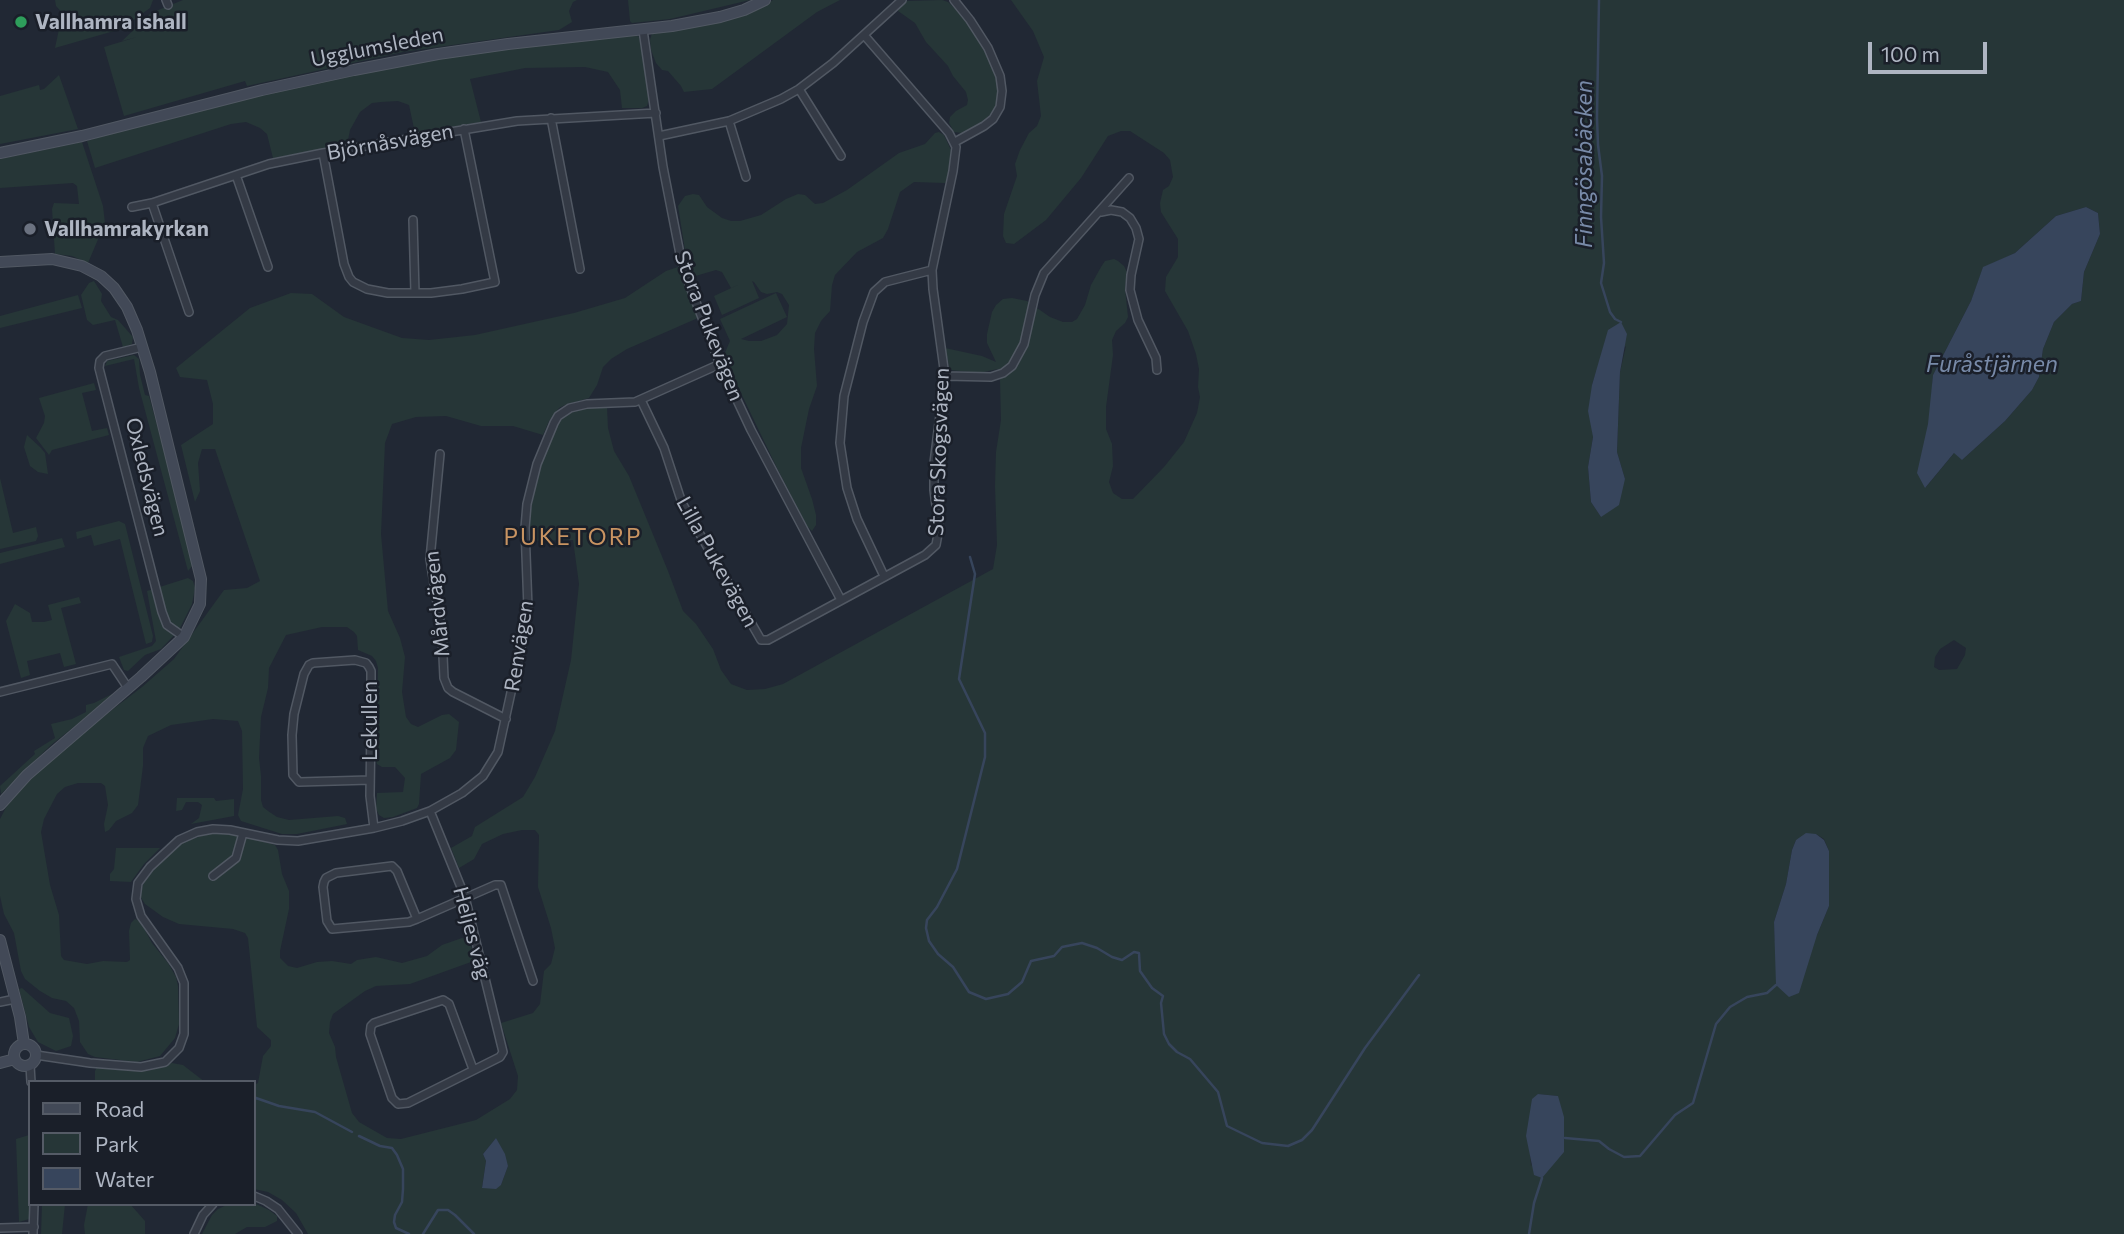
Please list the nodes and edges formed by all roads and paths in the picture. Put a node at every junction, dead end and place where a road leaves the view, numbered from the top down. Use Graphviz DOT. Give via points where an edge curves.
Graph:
graph roads {
  1 [pos="765,0"];
  2 [pos="902,0"];
  3 [pos="954,0"];
  4 [pos="643,30"];
  5 [pos="864,35"];
  6 [pos="799,89"];
  7 [pos="656,113"];
  8 [pos="551,118"];
  9 [pos="729,121"];
  10 [pos="464,129"];
  11 [pos="659,136"];
  12 [pos="955,142"];
  13 [pos="0,153"];
  14 [pos="323,153"];
  15 [pos="841,156"];
  16 [pos="236,174"];
  17 [pos="746,177"];
  18 [pos="1129,178"];
  19 [pos="152,203"];
  20 [pos="132,207"];
  21 [pos="1098,214"];
  22 [pos="413,220"];
  23 [pos="0,262"];
  24 [pos="268,267"];
  25 [pos="580,269"];
  26 [pos="932,270"];
  27 [pos="415,293"];
  28 [pos="188,312"];
  29 [pos="142,346"];
  30 [pos="720,364"];
  31 [pos="1157,370"];
  32 [pos="945,376"];
  33 [pos="641,400"];
  34 [pos="440,454"];
  35 [pos="884,576"];
  36 [pos="841,600"];
  37 [pos="184,637"];
  38 [pos="768,640"];
  39 [pos="128,688"];
  40 [pos="0,692"];
  41 [pos="506,719"];
  42 [pos="370,780"];
  43 [pos="1,803"];
  44 [pos="430,811"];
  45 [pos="374,828"];
  46 [pos="243,832"];
  47 [pos="213,876"];
  48 [pos="465,897"];
  49 [pos="417,919"];
  50 [pos="0,940"];
  51 [pos="533,981"];
  52 [pos="15,999"];
  53 [pos="0,1002"];
  54 [pos="24,1044"];
  55 [pos="36,1055"];
  56 [pos="15,1059"];
  57 [pos="0,1063"];
  58 [pos="30,1065"];
  59 [pos="473,1069"];
  60 [pos="31,1080"];
  61 [pos="256,1197"];
  62 [pos="34,1206"];
  63 [pos="212,1206"];
  64 [pos="0,1228"];
  65 [pos="33,1230"];
  66 [pos="194,1234"];
  67 [pos="298,1234"];
  1 -- 4 [label="street, Ugglumsleden" via="720,17"];
  2 -- 5 [label="street"];
  3 -- 12 [label="street" via="988,48 1002,91 992,119"];
  4 -- 7 [label="street, Stora Pukevägen"];
  4 -- 13 [label="street, Ugglumsleden" via="395,61"];
  5 -- 6 [label="street"];
  5 -- 12 [label="street"];
  6 -- 9 [label="street"];
  6 -- 15 [label="street"];
  7 -- 8 [label="street, Björnåsvägen"];
  7 -- 11 [label="street, Stora Pukevägen"];
  8 -- 10 [label="street, Björnåsvägen"];
  8 -- 25 [label="street"];
  9 -- 11 [label="street"];
  9 -- 17 [label="street"];
  10 -- 14 [label="street, Björnåsvägen"];
  10 -- 27 [label="street" via="495,282"];
  11 -- 30 [label="street, Stora Pukevägen" via="683,266"];
  12 -- 26 [label="street, Stora Skogsvägen" via="956,158"];
  14 -- 16 [label="street, Björnåsvägen"];
  14 -- 27 [label="street" via="349,277 367,289"];
  16 -- 19 [label="street, Björnåsvägen"];
  16 -- 24 [label="street"];
  18 -- 21 [label="street"];
  19 -- 20 [label="street, Björnåsvägen"];
  19 -- 28 [label="street"];
  21 -- 31 [label="street" via="1122,212 1136,228 1139,239 1130,290"];
  21 -- 32 [label="street" via="1044,273 1024,344 1012,366 991,377"];
  22 -- 27 [label="street"];
  23 -- 29 [label="street, Oxledsvägen" via="52,259 90,269 114,288"];
  26 -- 32 [label="street, Stora Skogsvägen"];
  26 -- 35 [label="street" via="885,282 874,292 844,396 840,443 847,488"];
  29 -- 37 [label="street, Oxledsvägen" via="200,571 200,604"];
  29 -- 37 [label="street, Oxledsvägen" via="105,356 99,368 162,612 167,625"];
  30 -- 33 [label="street, Renvägen"];
  30 -- 36 [label="street, Stora Pukevägen"];
  32 -- 35 [label="street, Stora Skogsvägen" via="934,463 938,540 925,555"];
  33 -- 38 [label="street, Lilla Pukevägen" via="664,448 682,503 758,636"];
  33 -- 41 [label="street, Renvägen" via="569,408 550,429 527,504 527,620"];
  34 -- 41 [label="street, Mårdvägen" via="430,559 444,678 453,692"];
  35 -- 36 [label="street, Stora Skogsvägen"];
  36 -- 38 [label="street, Stora Skogsvägen"];
  37 -- 39 [label="street, Oxledsvägen"];
  39 -- 40 [label="street" via="112,664"];
  39 -- 43 [label="street, Oxledsvägen"];
  41 -- 44 [label="street, Renvägen" via="498,752 483,776"];
  42 -- 42 [label="street, Lekullen" via="299,782 295,778 293,725 309,665 355,660 369,667"];
  42 -- 45 [label="street, Lekullen"];
  44 -- 45 [label="street, Renvägen"];
  44 -- 48 [label="street, Heljes väg"];
  45 -- 46 [label="street, Renvägen" via="298,841"];
  46 -- 47 [label="street" via="236,858"];
  46 -- 55 [label="street, Renvägen" via="213,829 186,836 138,883 141,916 184,983 184,1034 174,1054 164,1062 141,1067"];
  48 -- 49 [label="street"];
  48 -- 51 [label="street" via="501,886"];
  48 -- 59 [label="street, Heljes väg" via="503,1047 499,1057"];
  49 -- 49 [label="street" via="332,929 327,922 324,882 332,874 392,866"];
  50 -- 52 [label="street"];
  52 -- 53 [label="street"];
  52 -- 54 [label="street"];
  54 -- 55 [label="street" via="32,1046"];
  54 -- 56 [label="street" via="15,1049"];
  55 -- 58 [label="street"];
  56 -- 57 [label="street"];
  56 -- 58 [label="street" via="22,1066"];
  58 -- 60 [label="street"];
  59 -- 59 [label="street" via="398,1104 374,1047 371,1026 438,1000 446,1002"];
  61 -- 67 [label="street" via="278,1209"];
  62 -- 65 [label="street"];
  63 -- 66 [label="street"];
  64 -- 65 [label="street"];
}
